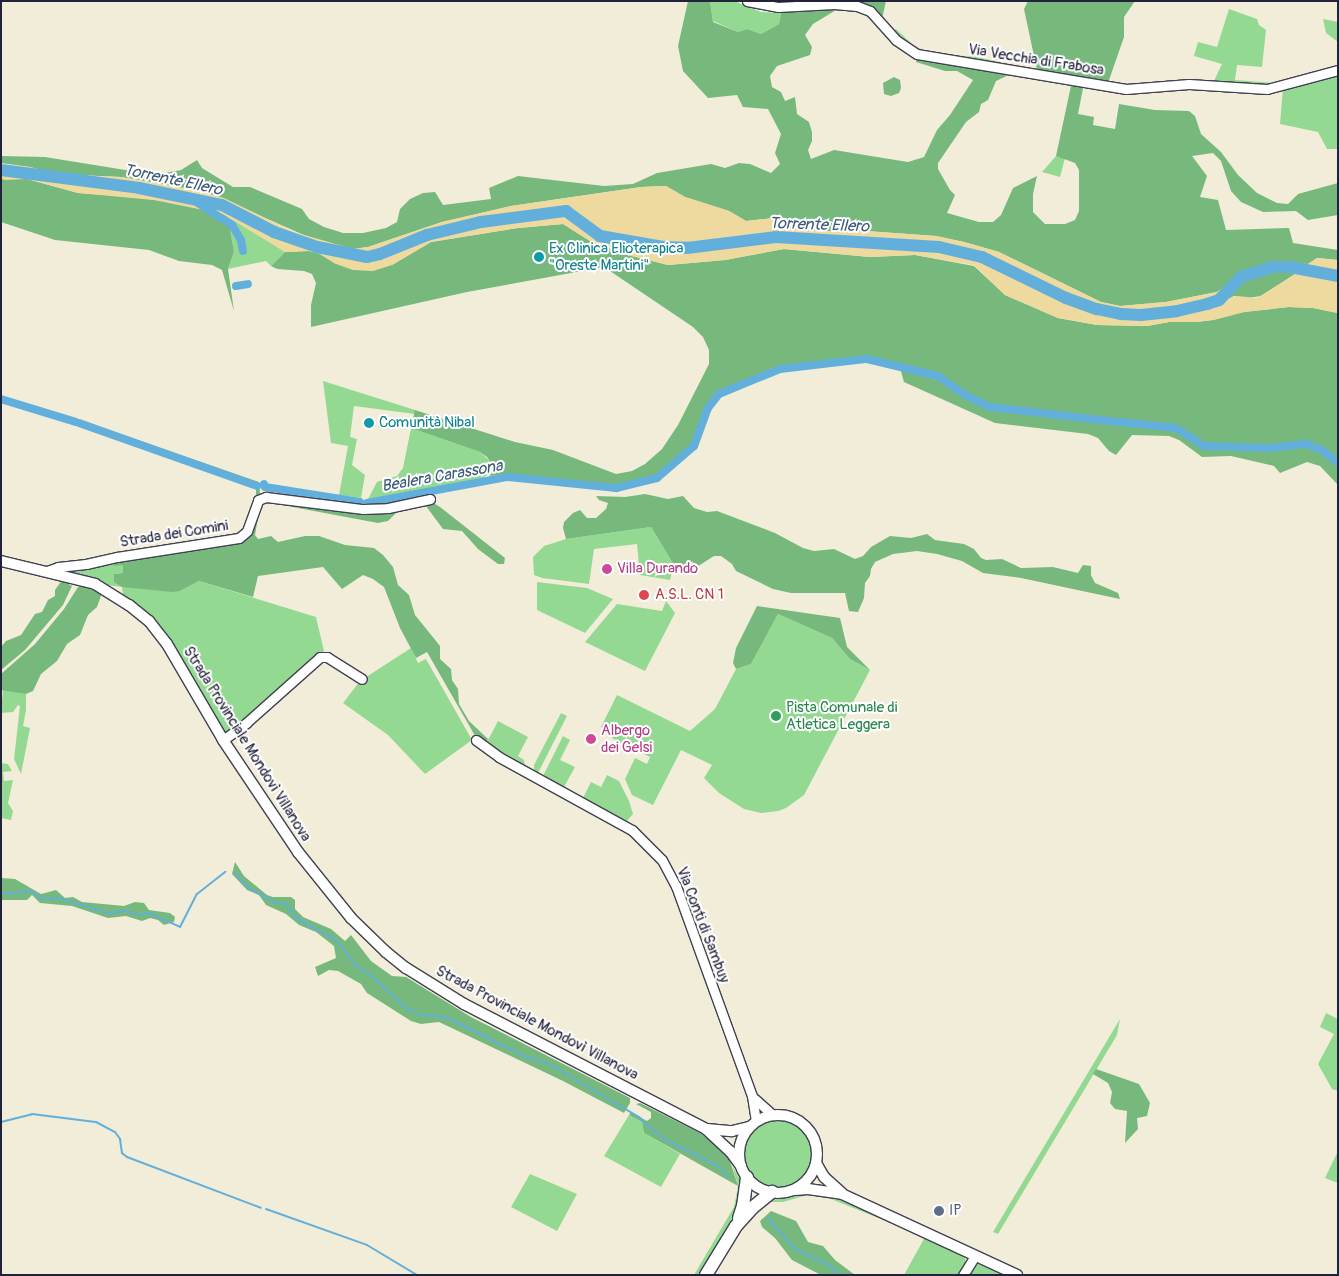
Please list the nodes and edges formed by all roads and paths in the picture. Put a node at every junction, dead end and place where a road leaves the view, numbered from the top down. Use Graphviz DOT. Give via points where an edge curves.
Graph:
graph roads {
  1 [pos="747,1"];
  2 [pos="1338,70"];
  3 [pos="430,499"];
  4 [pos="1,561"];
  5 [pos="47,572"];
  6 [pos="362,679"];
  7 [pos="223,740"];
  8 [pos="476,740"];
  9 [pos="752,1096"];
  10 [pos="773,1115"];
  11 [pos="753,1124"];
  12 [pos="706,1128"];
  13 [pos="816,1163"];
  14 [pos="744,1171"];
  15 [pos="794,1190"];
  16 [pos="772,1192"];
  17 [pos="842,1194"];
  18 [pos="736,1226"];
  19 [pos="975,1256"];
  20 [pos="706,1275"];
  21 [pos="963,1275"];
  22 [pos="1017,1275"];
  1 -- 2 [label="street, Via Vecchia di Frabosa" via="778,7 857,6 870,11 896,40 918,54 1126,89 1189,84 1267,89"];
  3 -- 5 [label="street, Strada dei Comini" via="363,509 266,496 258,500 247,531 239,538 58,567"];
  4 -- 5 [label="main road, Strada Provinciale Mondovì Villanova"];
  5 -- 7 [label="main road, Strada Provinciale Mondovì Villanova" via="95,584 129,604 149,621 167,644"];
  6 -- 7 [label="street" via="327,657 320,657 267,706"];
  7 -- 12 [label="main road, Strada Provinciale Mondovì Villanova" via="298,852 351,918 386,952 464,1004"];
  8 -- 9 [label="street, Via Conti di Sambuy" via="499,757 626,826 662,860 676,886"];
  9 -- 10 [label="street, Via Conti di Sambuy"];
  9 -- 11 [label="street, Via Conti di Sambuy"];
  10 -- 11 [label="main road"];
  10 -- 13 [label="main road" via="789,1116 808,1129 815,1140"];
  11 -- 12 [label="main road, Strada Provinciale Mondovì Villanova" via="732,1131"];
  11 -- 14 [label="main road" via="740,1147"];
  12 -- 14 [label="main road, Strada Provinciale Mondovì Villanova"];
  13 -- 15 [label="main road" via="810,1177"];
  13 -- 17 [label="main road" via="824,1177"];
  14 -- 16 [label="main road" via="756,1185"];
  14 -- 18 [label="highway" via="743,1206"];
  15 -- 16 [label="main road"];
  15 -- 17 [label="main road"];
  16 -- 18 [label="highway"];
  17 -- 19 [label="main road"];
  18 -- 20 [label="highway"];
  19 -- 21 [label="street"];
  19 -- 22 [label="main road"];
}
